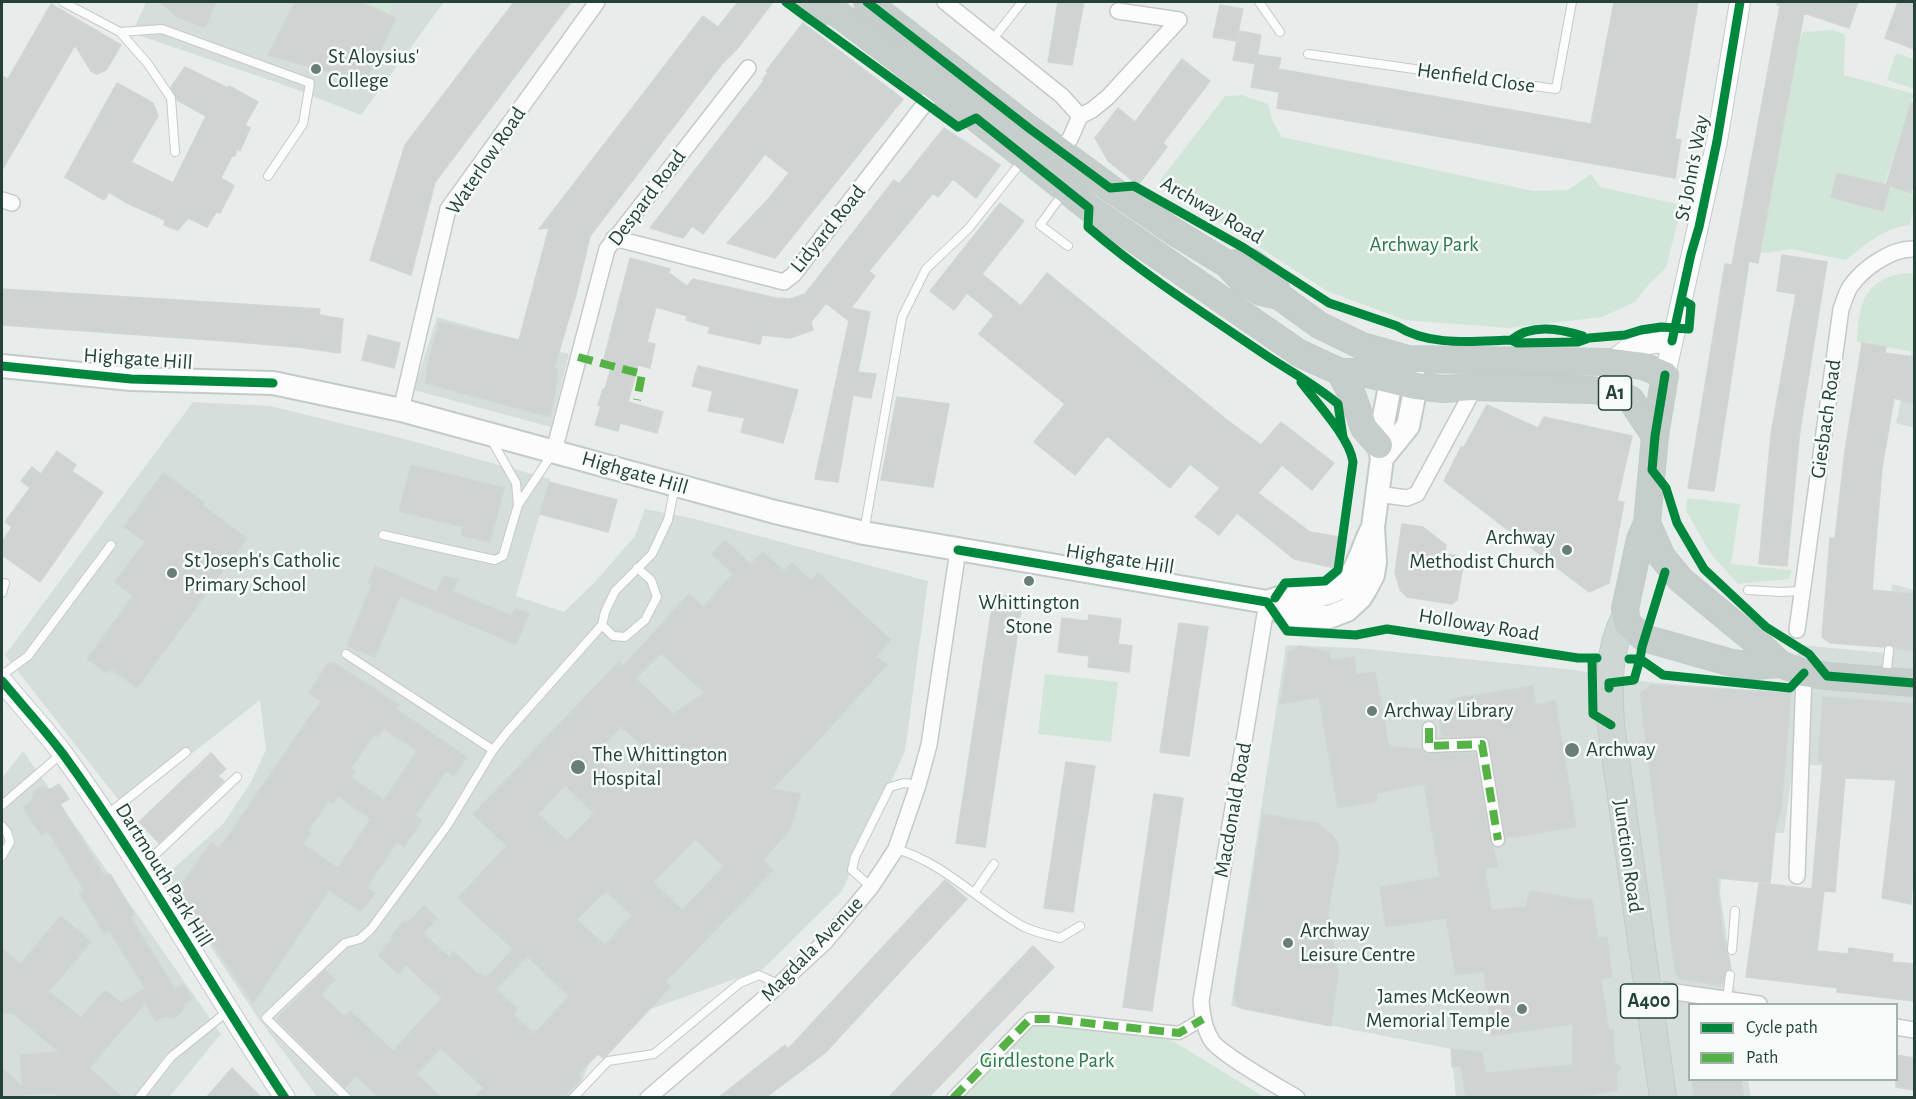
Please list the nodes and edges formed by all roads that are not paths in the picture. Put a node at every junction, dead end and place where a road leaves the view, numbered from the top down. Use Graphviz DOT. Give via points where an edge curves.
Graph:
graph roads {
  1 [pos="63,2"];
  2 [pos="597,2"];
  3 [pos="801,2"];
  4 [pos="867,2"];
  5 [pos="945,2"];
  6 [pos="1022,2"];
  7 [pos="1259,2"];
  8 [pos="1572,2"];
  9 [pos="1740,2"];
  10 [pos="830,6"];
  11 [pos="1118,11"];
  12 [pos="120,32"];
  13 [pos="1280,32"];
  14 [pos="993,39"];
  15 [pos="1308,54"];
  16 [pos="748,68"];
  17 [pos="936,89"];
  18 [pos="1080,116"];
  19 [pos="1059,150"];
  20 [pos="175,152"];
  21 [pos="1025,156"];
  22 [pos="268,176"];
  23 [pos="1066,189"];
  24 [pos="614,238"];
  25 [pos="1068,246"];
  26 [pos="1914,249"];
  27 [pos="1672,341"];
  28 [pos="1408,359"];
  29 [pos="1611,362"];
  30 [pos="2,366"];
  31 [pos="1340,372"];
  32 [pos="1665,375"];
  33 [pos="1391,380"];
  34 [pos="1416,386"];
  35 [pos="1471,387"];
  36 [pos="401,410"];
  37 [pos="488,433"];
  38 [pos="1655,436"];
  39 [pos="554,451"];
  40 [pos="1380,452"];
  41 [pos="675,484"];
  42 [pos="1377,494"];
  43 [pos="518,506"];
  44 [pos="1647,524"];
  45 [pos="1373,527"];
  46 [pos="864,533"];
  47 [pos="383,535"];
  48 [pos="111,545"];
  49 [pos="958,550"];
  50 [pos="637,568"];
  51 [pos="5,583"];
  52 [pos="1748,590"];
  53 [pos="1802,591"];
  54 [pos="2,592"];
  55 [pos="1267,602"];
  56 [pos="1625,617"];
  57 [pos="602,625"];
  58 [pos="1797,630"];
  59 [pos="1889,650"];
  60 [pos="346,654"];
  61 [pos="1780,664"];
  62 [pos="1804,673"];
  63 [pos="2,675"];
  64 [pos="1886,680"];
  65 [pos="2,681"];
  66 [pos="1914,683"];
  67 [pos="1429,728"];
  68 [pos="493,750"];
  69 [pos="186,752"];
  70 [pos="62,753"];
  71 [pos="237,777"];
  72 [pos="918,785"];
  73 [pos="2,805"];
  74 [pos="106,816"];
  75 [pos="2,826"];
  76 [pos="1497,840"];
  77 [pos="896,849"];
  78 [pos="2,856"];
  79 [pos="994,864"];
  80 [pos="141,868"];
  81 [pos="1797,876"];
  82 [pos="871,887"];
  83 [pos="974,893"];
  84 [pos="1736,911"];
  85 [pos="1080,926"];
  86 [pos="1732,950"];
  87 [pos="1730,975"];
  88 [pos="780,985"];
  89 [pos="1647,988"];
  90 [pos="1727,999"];
  91 [pos="1748,1003"];
  92 [pos="228,1011"];
  93 [pos="1203,1019"];
  94 [pos="1898,1027"];
  95 [pos="1914,1030"];
  96 [pos="281,1096"];
  97 [pos="140,1098"];
  98 [pos="347,1098"];
  99 [pos="573,1098"];
  100 [pos="648,1098"];
  101 [pos="953,1098"];
  102 [pos="1297,1098"];
  103 [pos="1663,1098"];
  1 -- 12 [label="lane"];
  2 -- 36 [label="street, Waterlow Road" via="448,209"];
  3 -- 10 [label="highway" via="814,12"];
  4 -- 19 [label="highway, Archway Road / A1"];
  5 -- 14 [label="street"];
  6 -- 14 [label="lane"];
  7 -- 13 [label="lane"];
  8 -- 15 [label="lane, Henfield Close" via="1556,89"];
  9 -- 27 [label="street, St John's Way" via="1700,226"];
  10 -- 17 [label="highway, A1"];
  11 -- 18 [label="street" via="1179,20 1108,97"];
  12 -- 20 [label="lane" via="171,98"];
  12 -- 22 [label="lane" via="162,29 310,83 303,124"];
  14 -- 18 [label="street" via="1062,96"];
  16 -- 24 [label="street, Despard Road"];
  17 -- 21 [label="highway, A1"];
  17 -- 24 [label="street, Lidyard Road" via="784,282"];
  18 -- 19 [label="street" via="1070,138"];
  19 -- 28 [label="highway, Archway Road / A1" via="1155,219 1227,264 1261,292 1279,296 1319,325 1362,346"];
  21 -- 23 [label="highway, A1"];
  21 -- 46 [label="lane" via="969,228 926,268 902,317"];
  23 -- 25 [label="lane" via="1040,225"];
  23 -- 31 [label="highway, A1" via="1299,353"];
  24 -- 39 [label="street, Despard Road" via="607,249"];
  26 -- 53 [label="street, Giesbach Road" via="1889,255 1864,272 1849,288 1841,309"];
  27 -- 29 [label="street" via="1631,346"];
  27 -- 32 [label="street, St John's Way"];
  28 -- 29 [label="highway, Archway Road / A1"];
  28 -- 33 [label="main road"];
  28 -- 34 [label="main road"];
  29 -- 32 [label="highway, Archway Road / A1" via="1643,366"];
  30 -- 36 [label="main road, Highgate Hill" via="131,379 273,383"];
  31 -- 33 [label="highway, A1"];
  31 -- 40 [label="highway" via="1364,428"];
  32 -- 38 [label="highway, St John's Way / A1"];
  33 -- 34 [label="highway, A1"];
  33 -- 40 [label="main road"];
  34 -- 35 [label="highway, A1"];
  34 -- 40 [label="main road" via="1408,426"];
  35 -- 38 [label="highway, A1" via="1618,394 1630,400"];
  35 -- 42 [label="street" via="1469,398 1416,494 1407,498"];
  36 -- 37 [label="main road, Highgate Hill"];
  37 -- 39 [label="main road, Highgate Hill"];
  37 -- 43 [label="lane" via="516,483"];
  38 -- 44 [label="highway, St John's Way / A1"];
  39 -- 41 [label="main road, Highgate Hill"];
  39 -- 43 [label="lane"];
  40 -- 42 [label="main road"];
  41 -- 46 [label="main road, Highgate Hill"];
  41 -- 50 [label="lane" via="668,520 652,554"];
  42 -- 45 [label="main road"];
  43 -- 47 [label="lane" via="503,556 495,560"];
  44 -- 56 [label="highway, St John's Way / A1" via="1640,539"];
  44 -- 61 [label="highway, A1" via="1662,557 1682,580"];
  45 -- 55 [label="main road, Highgate Hill" via="1353,574 1339,590"];
  45 -- 55 [label="main road, Highgate Hill" via="1376,555 1372,575 1360,598 1347,610 1322,618 1280,612"];
  46 -- 49 [label="main road, Highgate Hill"];
  48 -- 63 [label="lane" via="28,656"];
  49 -- 55 [label="main road, Highgate Hill"];
  49 -- 72 [label="street, Magdala Avenue" via="929,745"];
  50 -- 57 [label="lane" via="615,591"];
  50 -- 57 [label="lane" via="651,580 657,597 645,620 625,637 613,636"];
  51 -- 54 [label="lane"];
  52 -- 53 [label="lane"];
  53 -- 58 [label="street, Giesbach Road"];
  55 -- 93 [label="street, Macdonald Road" via="1201,1001"];
  56 -- 61 [label="highway, A1" via="1635,632 1664,645 1732,663"];
  56 -- 89 [label="main road, Junction Road / A400" via="1618,629 1612,658 1610,716"];
  57 -- 68 [label="lane"];
  59 -- 64 [label="lane"];
  60 -- 68 [label="lane"];
  61 -- 62 [label="highway, A1"];
  62 -- 64 [label="highway, A1"];
  62 -- 81 [label="street"];
  64 -- 66 [label="highway, A1"];
  65 -- 70 [label="street, Dartmouth Park Hill"];
  67 -- 76 [label="street" via="1429,746 1482,744"];
  68 -- 98 [label="lane" via="447,826 372,929 339,948 266,1018"];
  69 -- 74 [label="lane"];
  70 -- 73 [label="lane"];
  70 -- 74 [label="street, Dartmouth Park Hill"];
  71 -- 80 [label="lane"];
  72 -- 77 [label="street, Magdala Avenue"];
  72 -- 82 [label="lane" via="890,787 855,858 852,870"];
  74 -- 80 [label="street, Dartmouth Park Hill"];
  75 -- 78 [label="lane" via="10,842"];
  77 -- 82 [label="street, Magdala Avenue"];
  77 -- 83 [label="lane" via="953,876"];
  79 -- 83 [label="lane"];
  80 -- 92 [label="street, Dartmouth Park Hill"];
  82 -- 88 [label="street, Magdala Avenue" via="825,942"];
  83 -- 85 [label="lane" via="1027,928 1060,938"];
  84 -- 86 [label="lane"];
  87 -- 90 [label="lane"];
  88 -- 99 [label="lane" via="759,975 746,980 654,1054 608,1061"];
  88 -- 100 [label="street, Magdala Avenue"];
  89 -- 90 [label="street"];
  89 -- 103 [label="main road, Junction Road / A400"];
  90 -- 91 [label="street"];
  92 -- 96 [label="street, Dartmouth Park Hill"];
  92 -- 97 [label="lane" via="171,1057"];
  93 -- 101 [label="street" via="1173,1032 1030,1019"];
  93 -- 102 [label="street" via="1217,1047"];
  94 -- 95 [label="street"];
}
